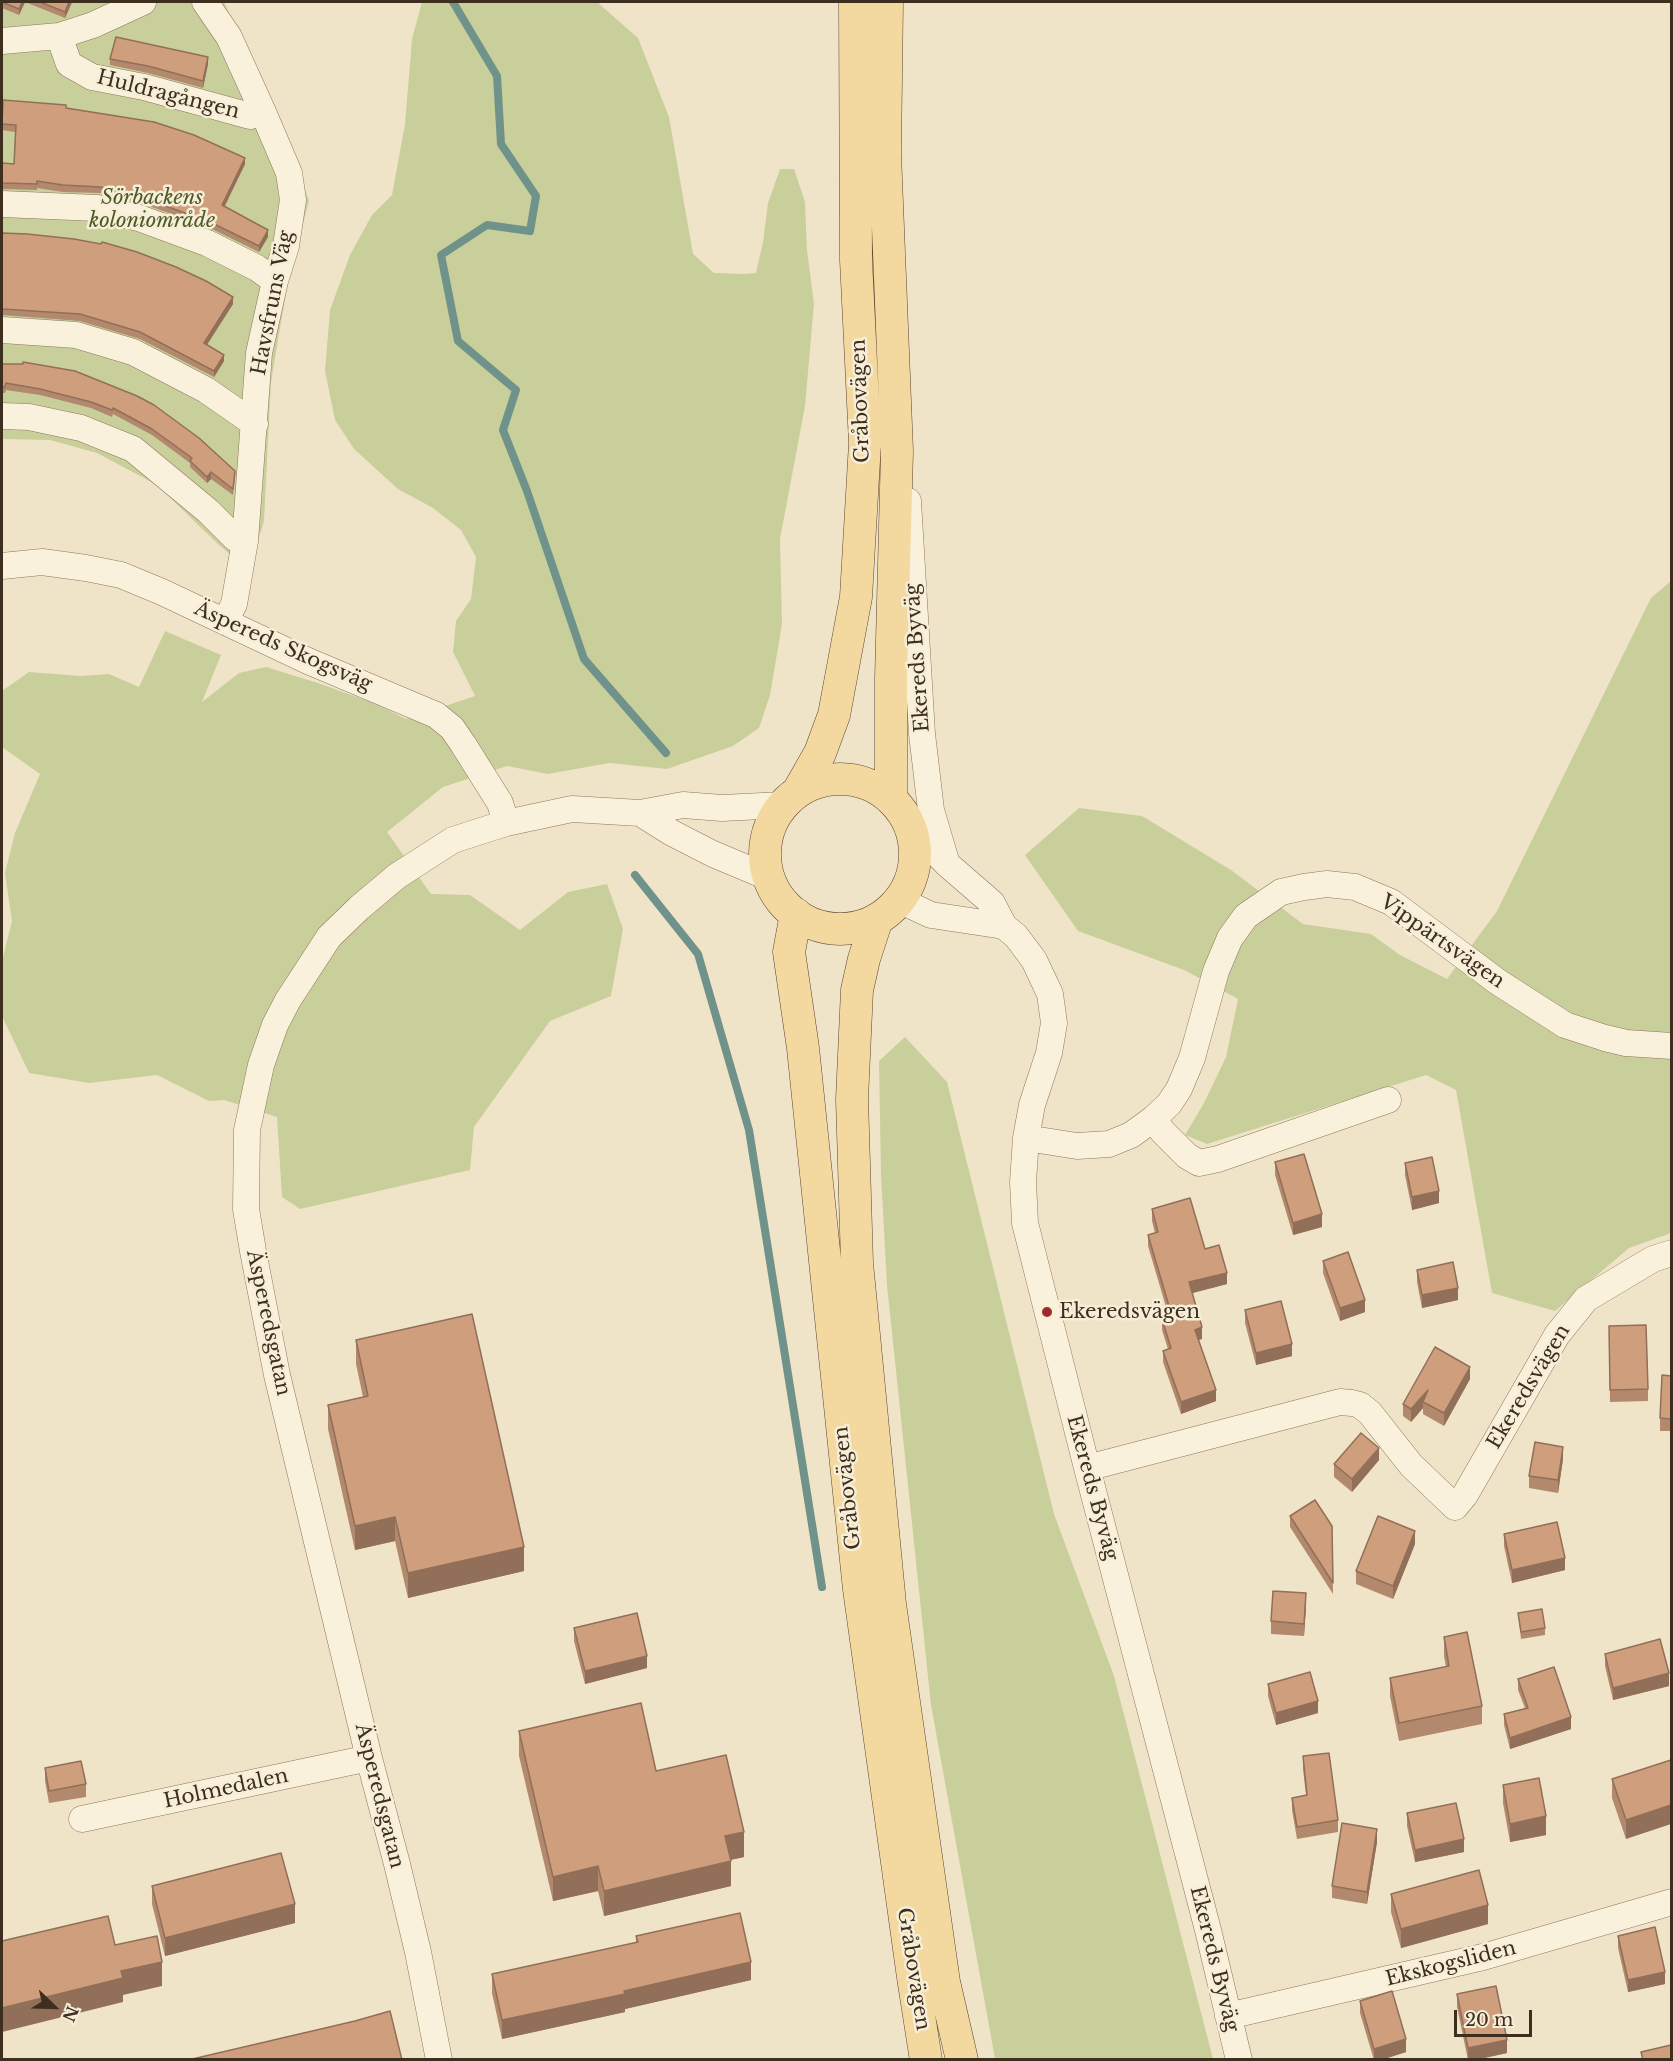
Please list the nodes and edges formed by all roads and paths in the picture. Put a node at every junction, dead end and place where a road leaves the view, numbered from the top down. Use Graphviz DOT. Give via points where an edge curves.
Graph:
graph roads {
  1 [pos="143,2"];
  2 [pos="205,2"];
  3 [pos="855,2"];
  4 [pos="887,2"];
  5 [pos="59,36"];
  6 [pos="2,41"];
  7 [pos="262,112"];
  8 [pos="2,204"];
  9 [pos="274,281"];
  10 [pos="2,330"];
  11 [pos="2,416"];
  12 [pos="255,424"];
  13 [pos="897,451"];
  14 [pos="245,541"];
  15 [pos="2,566"];
  16 [pos="225,622"];
  17 [pos="791,798"];
  18 [pos="891,798"];
  19 [pos="639,813"];
  20 [pos="506,823"];
  21 [pos="910,827"];
  22 [pos="947,864"];
  23 [pos="768,877"];
  24 [pos="888,910"];
  25 [pos="796,914"];
  26 [pos="1004,926"];
  27 [pos="1671,1046"];
  28 [pos="1388,1100"];
  29 [pos="1154,1119"];
  30 [pos="1026,1138"];
  31 [pos="1671,1253"];
  32 [pos="1087,1468"];
  33 [pos="369,1758"];
  34 [pos="82,1819"];
  35 [pos="1671,1902"];
  36 [pos="1228,2016"];
  37 [pos="439,2060"];
  38 [pos="926,2060"];
  39 [pos="962,2060"];
  40 [pos="1239,2060"];
  1 -- 5 [label="street"];
  2 -- 7 [label="street, Havsfruns Väg" via="229,37"];
  3 -- 17 [label="main road, Gråbovägen" via="856,260 865,442 856,597 834,715 820,753"];
  4 -- 13 [label="main road, Gråbovägen" via="885,154"];
  5 -- 6 [label="street"];
  5 -- 7 [label="street, Huldragången" via="69,64 92,77 250,116"];
  7 -- 9 [label="street, Havsfruns Väg" via="289,173 293,200 286,246"];
  8 -- 9 [label="street" via="98,208 139,218 207,243"];
  9 -- 12 [label="street, Havsfruns Väg" via="260,353"];
  10 -- 12 [label="street" via="76,335 133,352 206,390"];
  11 -- 14 [label="street" via="29,417 81,429 133,449 235,538"];
  12 -- 14 [label="street, Havsfruns Väg"];
  13 -- 18 [label="main road, Gråbovägen"];
  13 -- 22 [label="street, Ekereds Byväg" via="908,502 922,734 931,810"];
  14 -- 16 [label="street, Havsfruns Väg" via="234,604"];
  15 -- 16 [label="street, Äspereds Skogsväg" via="42,562 121,575"];
  16 -- 20 [label="street, Äspereds Skogsväg" via="436,715 463,744 500,803"];
  17 -- 18 [label="main road" via="822,781 847,779 863,782"];
  17 -- 19 [label="street, Äsperedsgatan" via="722,808 683,805"];
  17 -- 23 [label="main road" via="773,821 766,839"];
  18 -- 21 [label="main road"];
  19 -- 20 [label="street, Äsperedsgatan" via="572,809"];
  19 -- 23 [label="street, Äsperedsgatan" via="703,849"];
  20 -- 33 [label="street, Äsperedsgatan" via="453,840 430,853 358,908 329,937 275,1025 261,1065 248,1130 246,1209 253,1251 277,1375"];
  21 -- 22 [label="street, Ekereds Byväg"];
  21 -- 24 [label="main road" via="914,865 906,889"];
  22 -- 26 [label="street, Ekereds Byväg" via="992,903"];
  23 -- 25 [label="main road" via="779,898"];
  24 -- 25 [label="main road" via="863,925 835,929 821,927"];
  24 -- 26 [label="street"];
  24 -- 39 [label="main road, Gråbovägen" via="864,959 857,990 852,1099 857,1263 890,1604 944,1982"];
  25 -- 38 [label="main road, Gråbovägen" via="789,952 803,1048 859,1589"];
  26 -- 30 [label="street, Ekereds Byväg" via="1027,949 1043,977 1054,1023"];
  27 -- 29 [label="street, Vippärtsvägen" via="1626,1043 1565,1025 1498,982 1391,902 1355,887 1327,884 1281,892 1246,915 1230,938 1216,971 1192,1058 1179,1089"];
  28 -- 29 [label="street" via="1199,1163 1187,1156"];
  29 -- 30 [label="street, Vippärtsvägen" via="1109,1144 1077,1146"];
  30 -- 32 [label="street, Ekereds Byväg" via="1025,1223"];
  31 -- 32 [label="street, Ekeredsvägen" via="1653,1259 1586,1299 1557,1335 1455,1507 1411,1465 1370,1413 1352,1403 1340,1402"];
  32 -- 36 [label="street, Ekereds Byväg"];
  33 -- 34 [label="street, Holmedalen"];
  33 -- 37 [label="street, Äsperedsgatan" via="400,1875"];
  35 -- 36 [label="street, Ekskogsliden" via="1473,1959"];
  36 -- 40 [label="street, Ekereds Byväg"];
}
